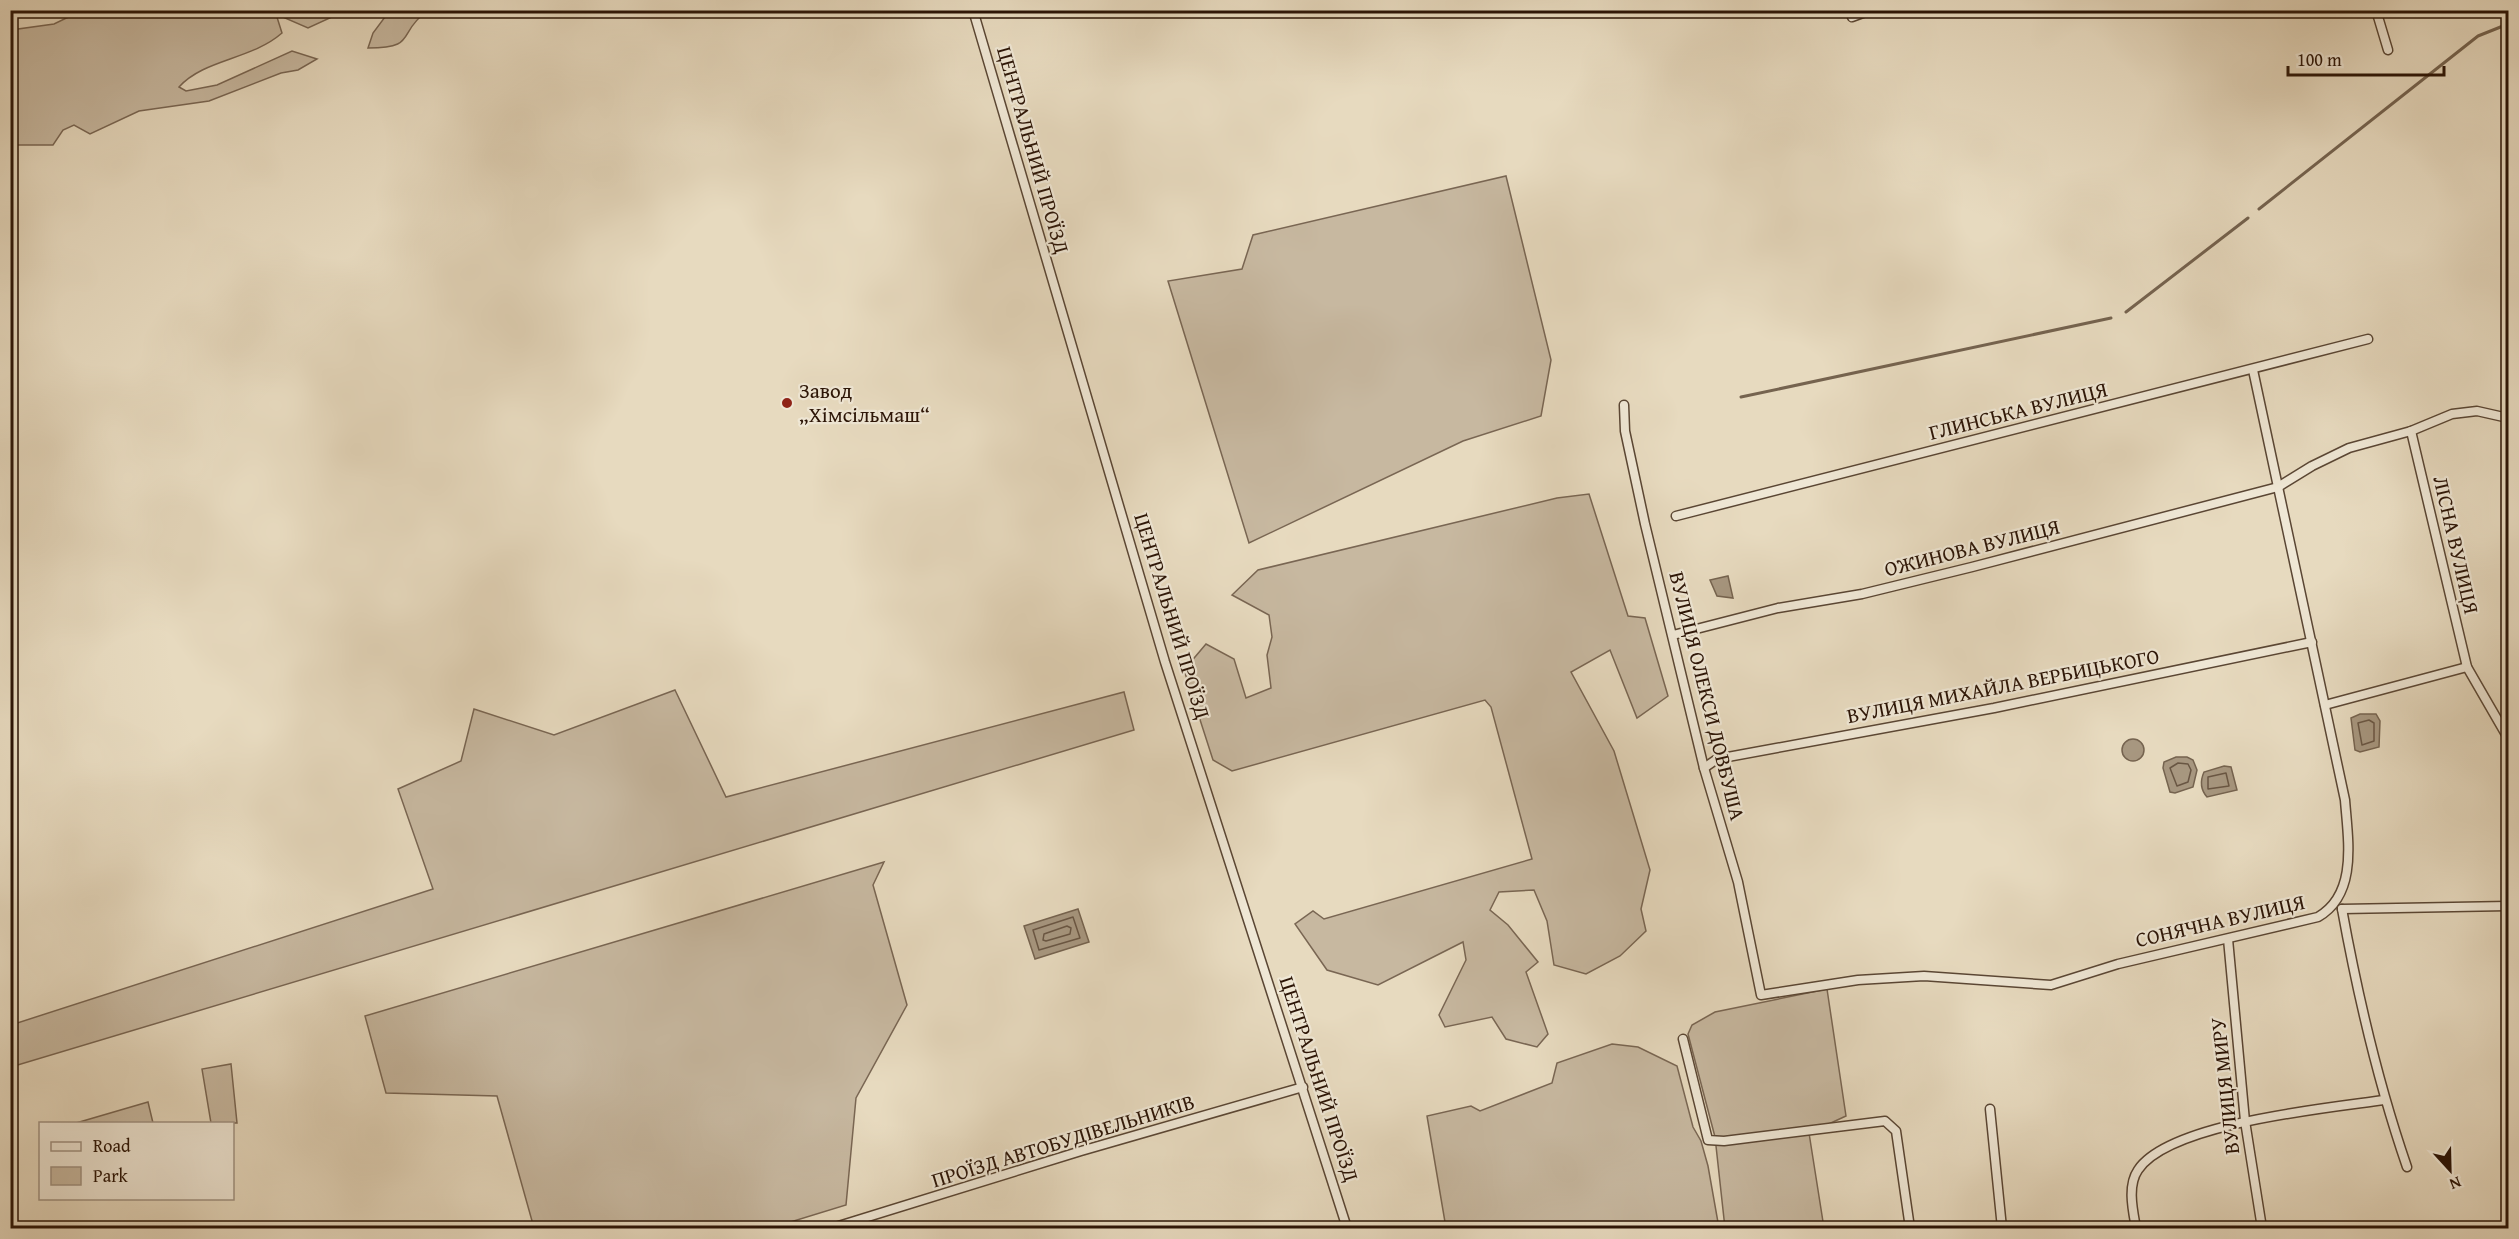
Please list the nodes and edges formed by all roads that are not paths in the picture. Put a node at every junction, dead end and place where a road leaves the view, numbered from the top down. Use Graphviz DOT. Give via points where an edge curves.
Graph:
graph roads {
  1 [pos="973,10"];
  2 [pos="1871,10"];
  3 [pos="2376,10"];
  4 [pos="1852,17"];
  5 [pos="2388,50"];
  6 [pos="2368,339"];
  7 [pos="2253,370"];
  8 [pos="1624,405"];
  9 [pos="2508,418"];
  10 [pos="2411,431"];
  11 [pos="2278,487"];
  12 [pos="1676,516"];
  13 [pos="1673,635"];
  14 [pos="2312,642"];
  15 [pos="2467,667"];
  16 [pos="2325,705"];
  17 [pos="2508,738"];
  18 [pos="1704,768"];
  19 [pos="2339,906"];
  20 [pos="2508,906"];
  21 [pos="2228,939"];
  22 [pos="1761,995"];
  23 [pos="1683,1039"];
  24 [pos="1303,1087"];
  25 [pos="2384,1100"];
  26 [pos="1990,1110"];
  27 [pos="2245,1121"];
  28 [pos="2407,1167"];
  29 [pos="832,1228"];
  30 [pos="1347,1228"];
  31 [pos="1910,1228"];
  32 [pos="2002,1228"];
  33 [pos="2136,1228"];
  34 [pos="2262,1228"];
  1 -- 24 [label="street, ЦЕНТРАЛЬНИЙ ПРОЇЗД" via="1166,662"];
  2 -- 4 [label="street"];
  3 -- 5 [label="street"];
  6 -- 7 [label="street, ГЛИНСЬКА ВУЛИЦЯ"];
  7 -- 11 [label="street, СОНЯЧНА ВУЛИЦЯ"];
  7 -- 12 [label="street, ГЛИНСЬКА ВУЛИЦЯ"];
  8 -- 13 [label="street, ВУЛИЦЯ ОЛЕКСИ ДОВБУША" via="1625,431"];
  9 -- 10 [label="street" via="2463,411"];
  10 -- 11 [label="street" via="2349,448"];
  10 -- 15 [label="street, ЛІСНА ВУЛИЦЯ"];
  11 -- 13 [label="street, ОЖИНОВА ВУЛИЦЯ" via="1862,594 1778,608"];
  11 -- 14 [label="street, СОНЯЧНА ВУЛИЦЯ"];
  13 -- 18 [label="street, ВУЛИЦЯ ОЛЕКСИ ДОВБУША"];
  14 -- 16 [label="street, СОНЯЧНА ВУЛИЦЯ"];
  14 -- 18 [label="street, ВУЛИЦЯ МИХАЙЛА ВЕРБИЦЬКОГО" via="1983,710 1716,759"];
  15 -- 16 [label="street"];
  15 -- 17 [label="street, ЛІСНА ВУЛИЦЯ"];
  16 -- 19 [label="street, СОНЯЧНА ВУЛИЦЯ" via="2344,800 2348,844 2347,872"];
  18 -- 22 [label="street, ВУЛИЦЯ ОЛЕКСИ ДОВБУША" via="1738,882"];
  19 -- 20 [label="street"];
  19 -- 21 [label="street, СОНЯЧНА ВУЛИЦЯ" via="2310,919"];
  19 -- 25 [label="street, СОНЯЧНА ВУЛИЦЯ"];
  21 -- 22 [label="street, СОНЯЧНА ВУЛИЦЯ" via="2118,964 2051,985 1924,976"];
  21 -- 27 [label="street, ВУЛИЦЯ МИРУ"];
  23 -- 31 [label="street" via="1708,1140 1885,1121 1896,1131"];
  24 -- 29 [label="street, ПРОЇЗД АВТОБУДІВЕЛЬНИКІВ"];
  24 -- 30 [label="street, ЦЕНТРАЛЬНИЙ ПРОЇЗД"];
  25 -- 27 [label="street"];
  25 -- 28 [label="street, СОНЯЧНА ВУЛИЦЯ"];
  26 -- 32 [label="street"];
  27 -- 33 [label="street" via="2151,1156 2136,1172 2132,1197"];
  27 -- 34 [label="street, ВУЛИЦЯ МИРУ"];
}
